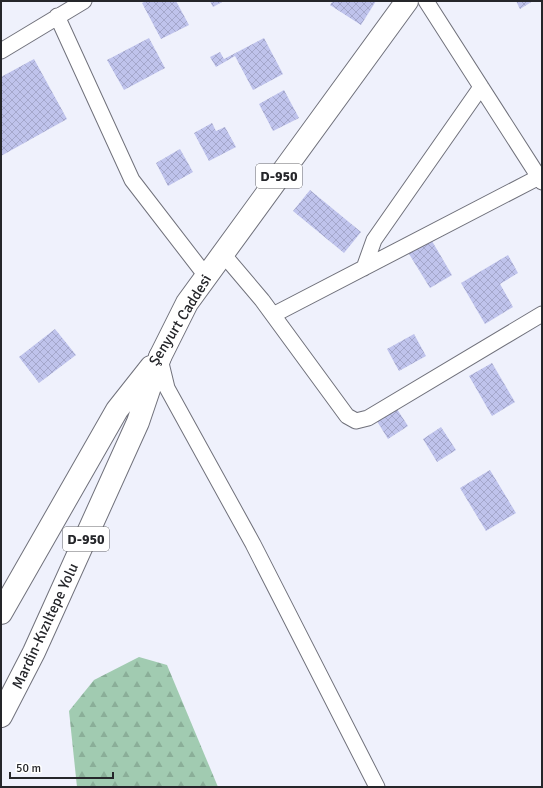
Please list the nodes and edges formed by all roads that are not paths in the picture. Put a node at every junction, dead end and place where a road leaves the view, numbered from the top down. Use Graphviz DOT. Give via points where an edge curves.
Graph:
graph roads {
  1 [pos="84,1"];
  2 [pos="407,1"];
  3 [pos="426,1"];
  4 [pos="57,16"];
  5 [pos="1,51"];
  6 [pos="481,87"];
  7 [pos="540,179"];
  8 [pos="223,254"];
  9 [pos="364,268"];
  10 [pos="206,276"];
  11 [pos="542,314"];
  12 [pos="273,316"];
  13 [pos="160,357"];
  14 [pos="1,613"];
  15 [pos="2,714"];
  16 [pos="377,787"];
  1 -- 4 [label="street"];
  2 -- 8 [label="main road, Şenyurt Caddesi / D-950"];
  3 -- 6 [label="street"];
  4 -- 5 [label="street"];
  4 -- 10 [label="street" via="132,180"];
  6 -- 7 [label="street"];
  6 -- 9 [label="street" via="374,240"];
  7 -- 9 [label="street"];
  8 -- 10 [label="main road, Şenyurt Caddesi / D-950"];
  8 -- 12 [label="street"];
  9 -- 12 [label="street"];
  10 -- 13 [label="main road, Şenyurt Caddesi / D-950" via="187,303"];
  11 -- 12 [label="street" via="368,418 356,421 347,416"];
  13 -- 14 [label="main road, Şenyurt Caddesi / D-950" via="117,410"];
  13 -- 15 [label="main road, Mardin-Kızıltepe Yolu / D-950" via="138,422 34,652"];
  13 -- 16 [label="street" via="167,388 253,544"];
}
